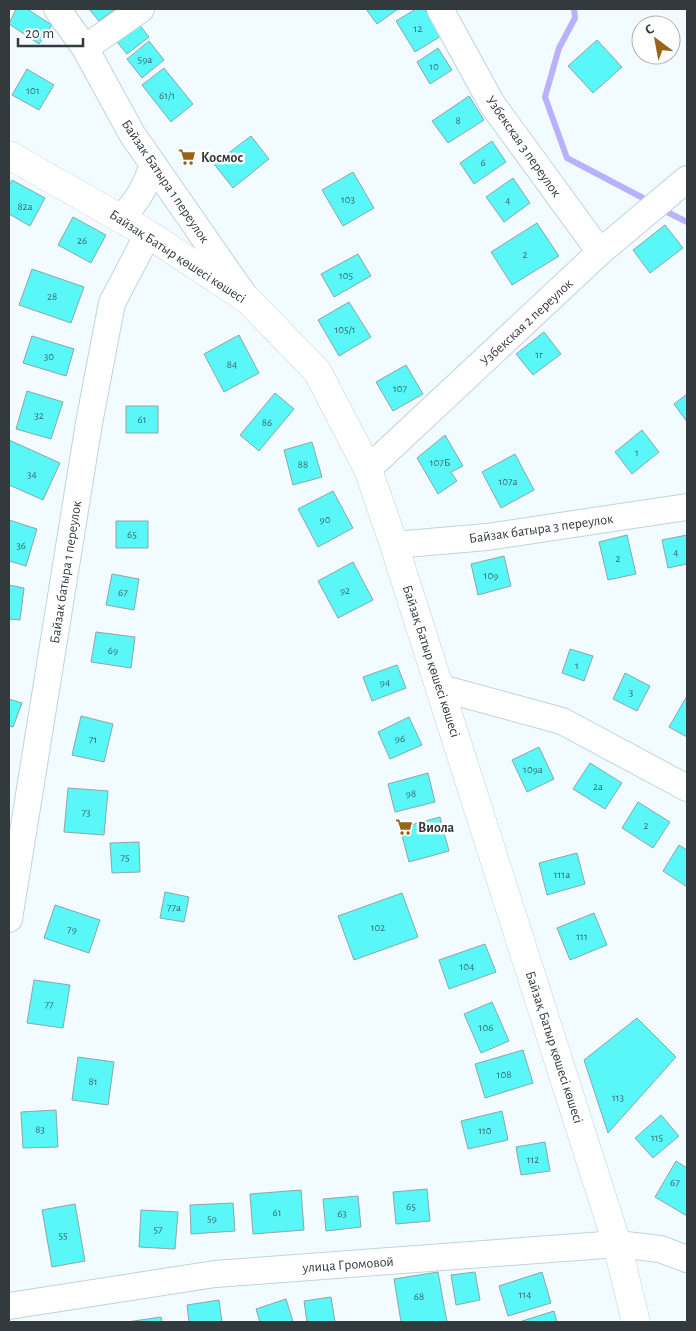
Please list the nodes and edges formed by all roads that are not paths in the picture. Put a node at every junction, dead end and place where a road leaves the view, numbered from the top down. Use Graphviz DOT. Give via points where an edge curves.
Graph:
graph roads {
  1 [pos="57,9"];
  2 [pos="141,9"];
  3 [pos="440,9"];
  4 [pos="85,48"];
  5 [pos="9,155"];
  6 [pos="153,165"];
  7 [pos="687,179"];
  8 [pos="120,218"];
  9 [pos="148,234"];
  10 [pos="600,252"];
  11 [pos="248,300"];
  12 [pos="368,469"];
  13 [pos="687,507"];
  14 [pos="394,545"];
  15 [pos="441,688"];
  16 [pos="687,788"];
  17 [pos="9,919"];
  18 [pos="617,1244"];
  19 [pos="687,1259"];
  20 [pos="9,1306"];
  21 [pos="636,1322"];
  1 -- 4 [label="street, Байзак Батыра 1 переулок"];
  2 -- 4 [label="street"];
  3 -- 10 [label="street, Узбекская 3 переулок" via="492,104"];
  4 -- 6 [label="street, Байзак Батыра 1 переулок" via="132,134"];
  5 -- 8 [label="main road, Байзақ Батыр қөшесі көшесі"];
  6 -- 8 [label="street" via="144,191"];
  6 -- 11 [label="street, Байзак Батыра 1 переулок"];
  7 -- 10 [label="street, Узбекская 2 переулок"];
  8 -- 9 [label="main road, Байзақ Батыр қөшесі көшесі"];
  9 -- 11 [label="main road, Байзақ Батыр қөшесі көшесі"];
  9 -- 17 [label="street, Байзак батыра 1 переулок" via="112,303 89,423"];
  10 -- 12 [label="street, Узбекская 2 переулок"];
  11 -- 12 [label="main road, Байзақ Батыр қөшесі көшесі" via="317,370"];
  12 -- 14 [label="main road, Байзақ Батыр қөшесі көшесі"];
  13 -- 14 [label="street, Байзак батыра 3 переулок" via="487,538"];
  14 -- 15 [label="main road, Байзақ Батыр қөшесі көшесі"];
  15 -- 16 [label="street" via="562,721"];
  15 -- 18 [label="main road, Байзақ Батыр қөшесі көшесі"];
  18 -- 19 [label="street, улица Громовой" via="660,1249"];
  18 -- 20 [label="street, улица Громовой" via="215,1274"];
  18 -- 21 [label="main road, Байзақ Батыр қөшесі көшесі"];
}
